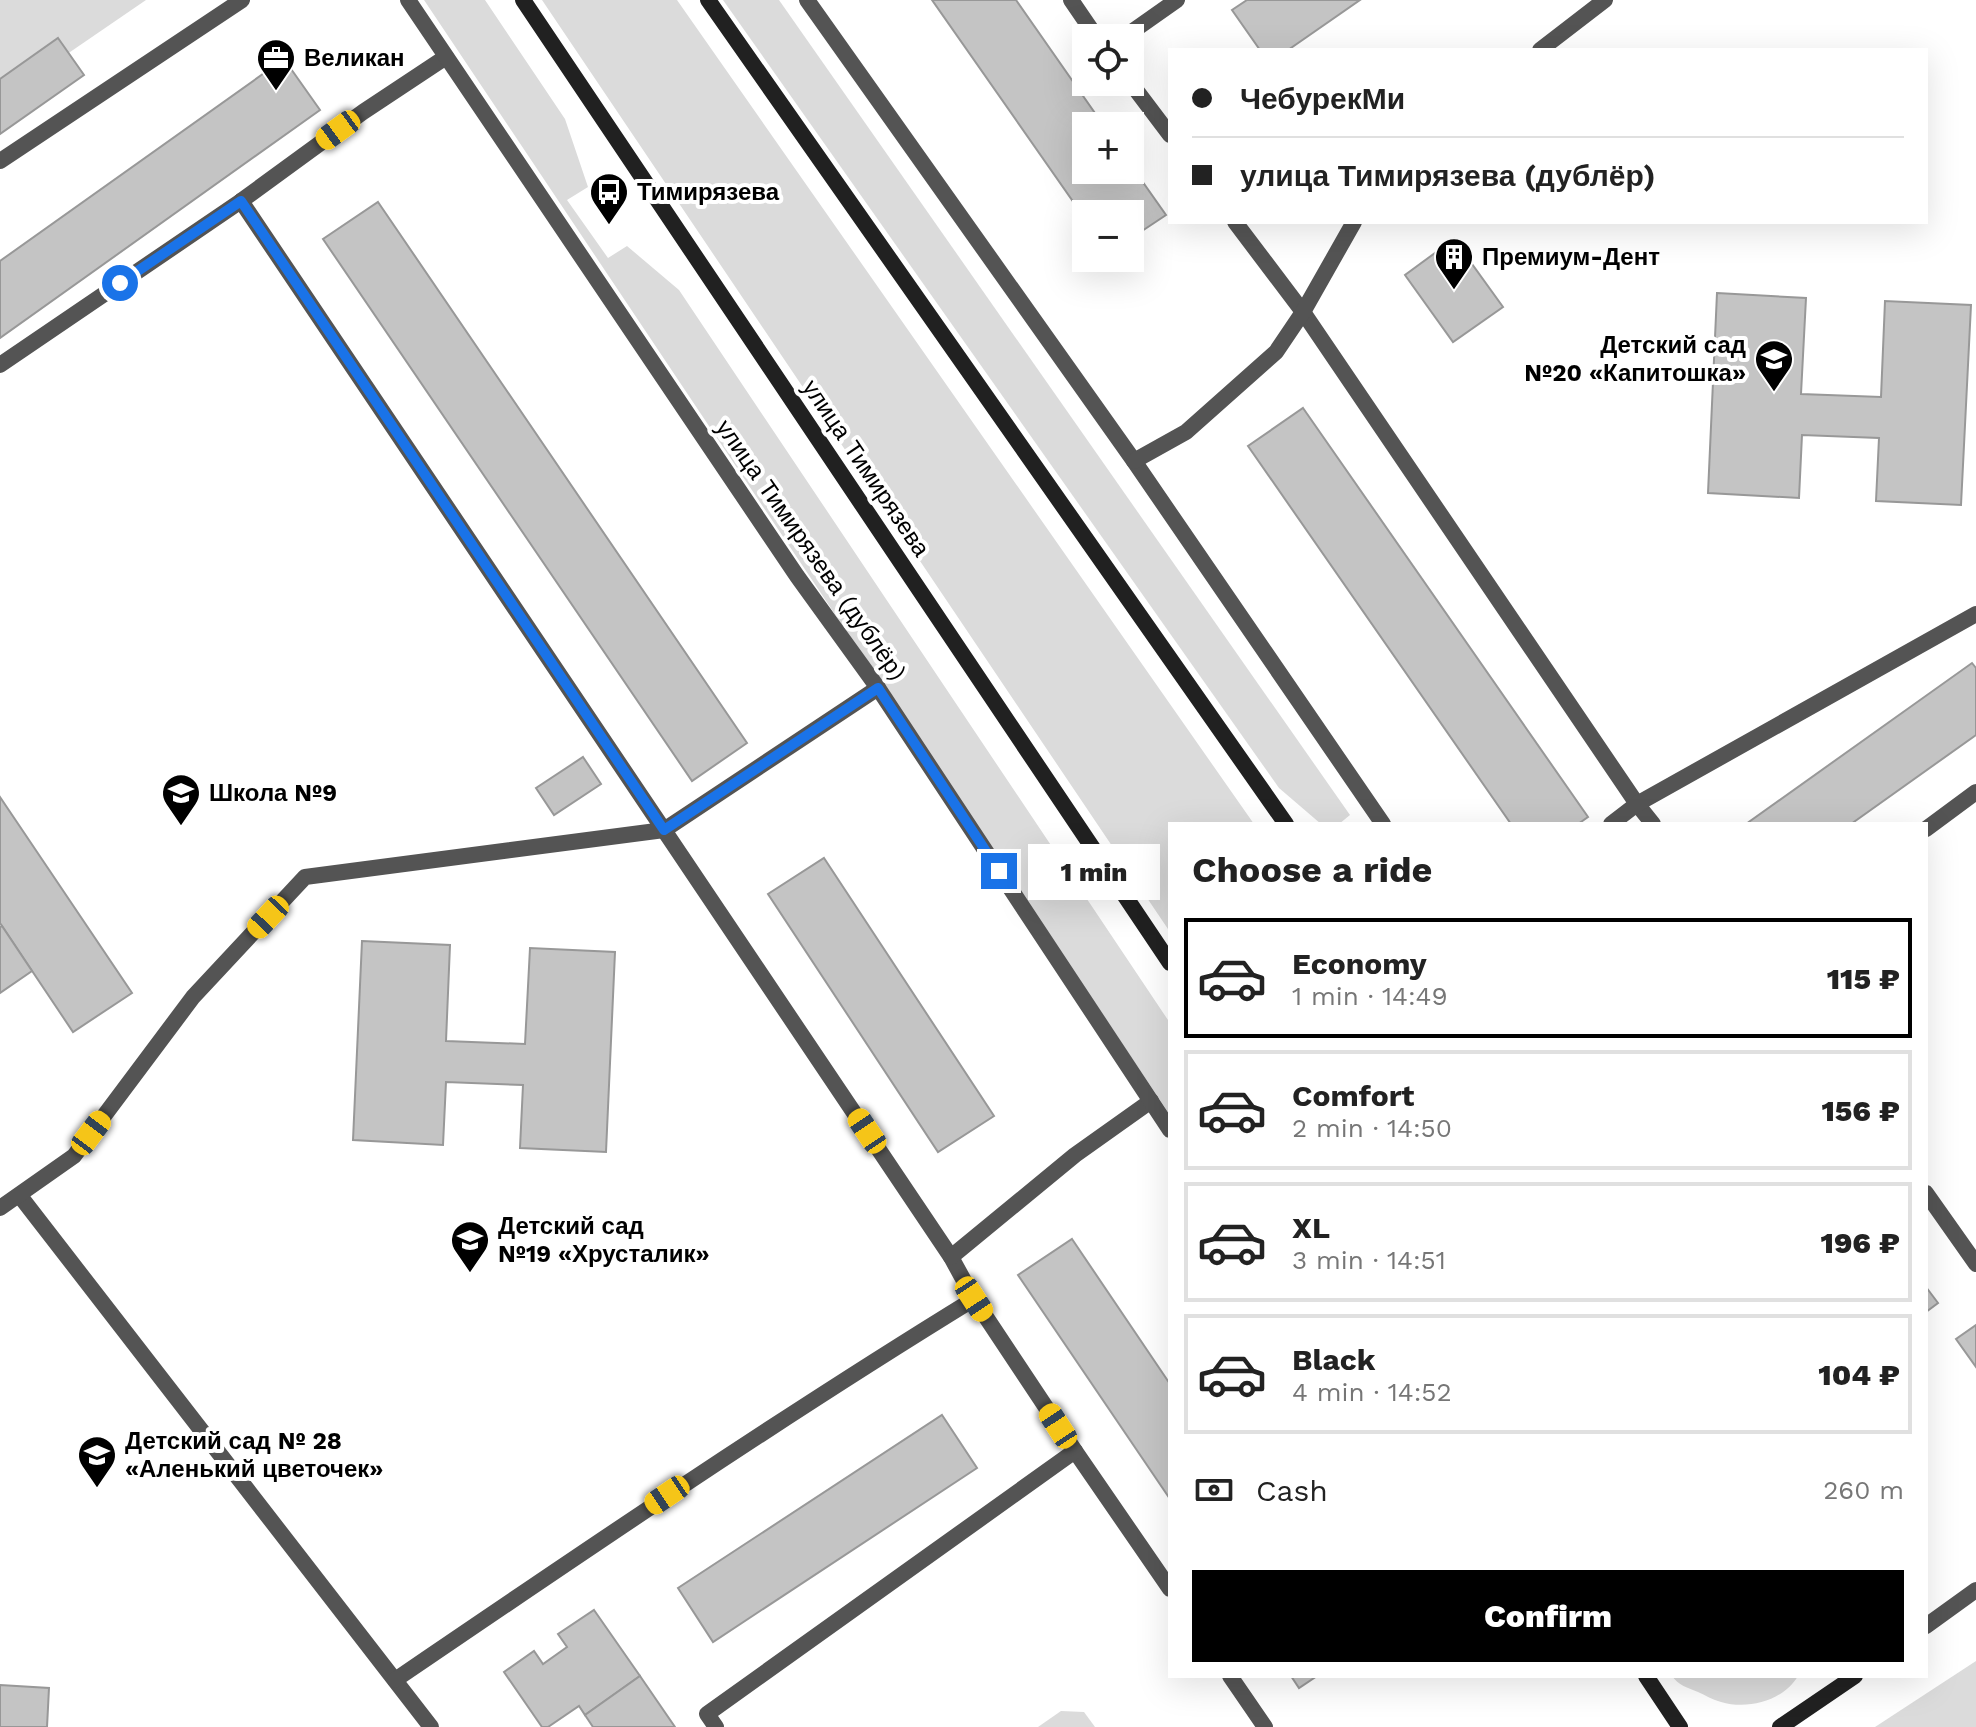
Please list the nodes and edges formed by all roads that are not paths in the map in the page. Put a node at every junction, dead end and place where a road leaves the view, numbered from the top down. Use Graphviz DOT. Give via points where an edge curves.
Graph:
graph roads {
  1 [pos="242,0"];
  2 [pos="408,0"];
  3 [pos="523,0"];
  4 [pos="708,0"];
  5 [pos="807,0"];
  6 [pos="1071,0"];
  7 [pos="1177,0"];
  8 [pos="1605,0"];
  9 [pos="1087,24"];
  10 [pos="1143,24"];
  11 [pos="1543,48"];
  12 [pos="446,57"];
  13 [pos="1141,96"];
  14 [pos="1168,132"];
  15 [pos="0,161"];
  16 [pos="241,201"];
  17 [pos="1237,224"];
  18 [pos="1353,224"];
  19 [pos="1303,312"];
  20 [pos="0,365"];
  21 [pos="1134,461"];
  22 [pos="1976,614"];
  23 [pos="878,688"];
  24 [pos="1976,792"];
  25 [pos="1637,804"];
  26 [pos="1285,822"];
  27 [pos="1382,822"];
  28 [pos="1614,822"];
  29 [pos="1651,822"];
  30 [pos="1928,828"];
  31 [pos="664,830"];
  32 [pos="1168,960"];
  33 [pos="1151,1101"];
  34 [pos="1168,1127"];
  35 [pos="20,1196"];
  36 [pos="1928,1196"];
  37 [pos="0,1208"];
  38 [pos="951,1257"];
  39 [pos="1976,1264"];
  40 [pos="974,1299"];
  41 [pos="1075,1451"];
  42 [pos="1168,1586"];
  43 [pos="1976,1590"];
  44 [pos="1928,1625"];
  45 [pos="1231,1678"];
  46 [pos="1647,1678"];
  47 [pos="1852,1678"];
  48 [pos="395,1680"];
  49 [pos="431,1727"];
  50 [pos="716,1727"];
  51 [pos="1265,1727"];
  52 [pos="1680,1727"];
  53 [pos="1780,1727"];
  1 -- 15 [label="street"];
  2 -- 12 [label="street, улица Тимирязева (дублёр)"];
  3 -- 32 [label="main road, улица Тимирязева"];
  4 -- 26 [label="main road"];
  5 -- 21 [label="street"];
  6 -- 9 [label="street"];
  7 -- 10 [label="street"];
  8 -- 11 [label="street"];
  12 -- 16 [label="street"];
  12 -- 23 [label="street, улица Тимирязева (дублёр)"];
  13 -- 14 [label="street"];
  16 -- 20 [label="street"];
  16 -- 31 [label="street"];
  17 -- 19 [label="street"];
  18 -- 19 [label="street"];
  19 -- 21 [label="street" via="1276,352 1186,432"];
  19 -- 25 [label="street"];
  21 -- 27 [label="street"];
  22 -- 25 [label="street"];
  23 -- 31 [label="street"];
  23 -- 33 [label="street, улица Тимирязева (дублёр)"];
  24 -- 30 [label="street"];
  25 -- 28 [label="street"];
  25 -- 29 [label="street"];
  31 -- 35 [label="street" via="305,877 193,997 74,1156"];
  31 -- 38 [label="street"];
  33 -- 34 [label="street, улица Тимирязева (дублёр)"];
  33 -- 38 [label="street" via="1075,1155"];
  35 -- 37 [label="street"];
  35 -- 48 [label="street"];
  36 -- 39 [label="street"];
  38 -- 40 [label="street"];
  40 -- 41 [label="street"];
  40 -- 48 [label="street" via="693,1478"];
  41 -- 42 [label="street"];
  41 -- 50 [label="street" via="707,1714"];
  43 -- 44 [label="street"];
  45 -- 51 [label="street"];
  46 -- 52 [label="main road"];
  47 -- 53 [label="main road"];
  48 -- 49 [label="street"];
}
